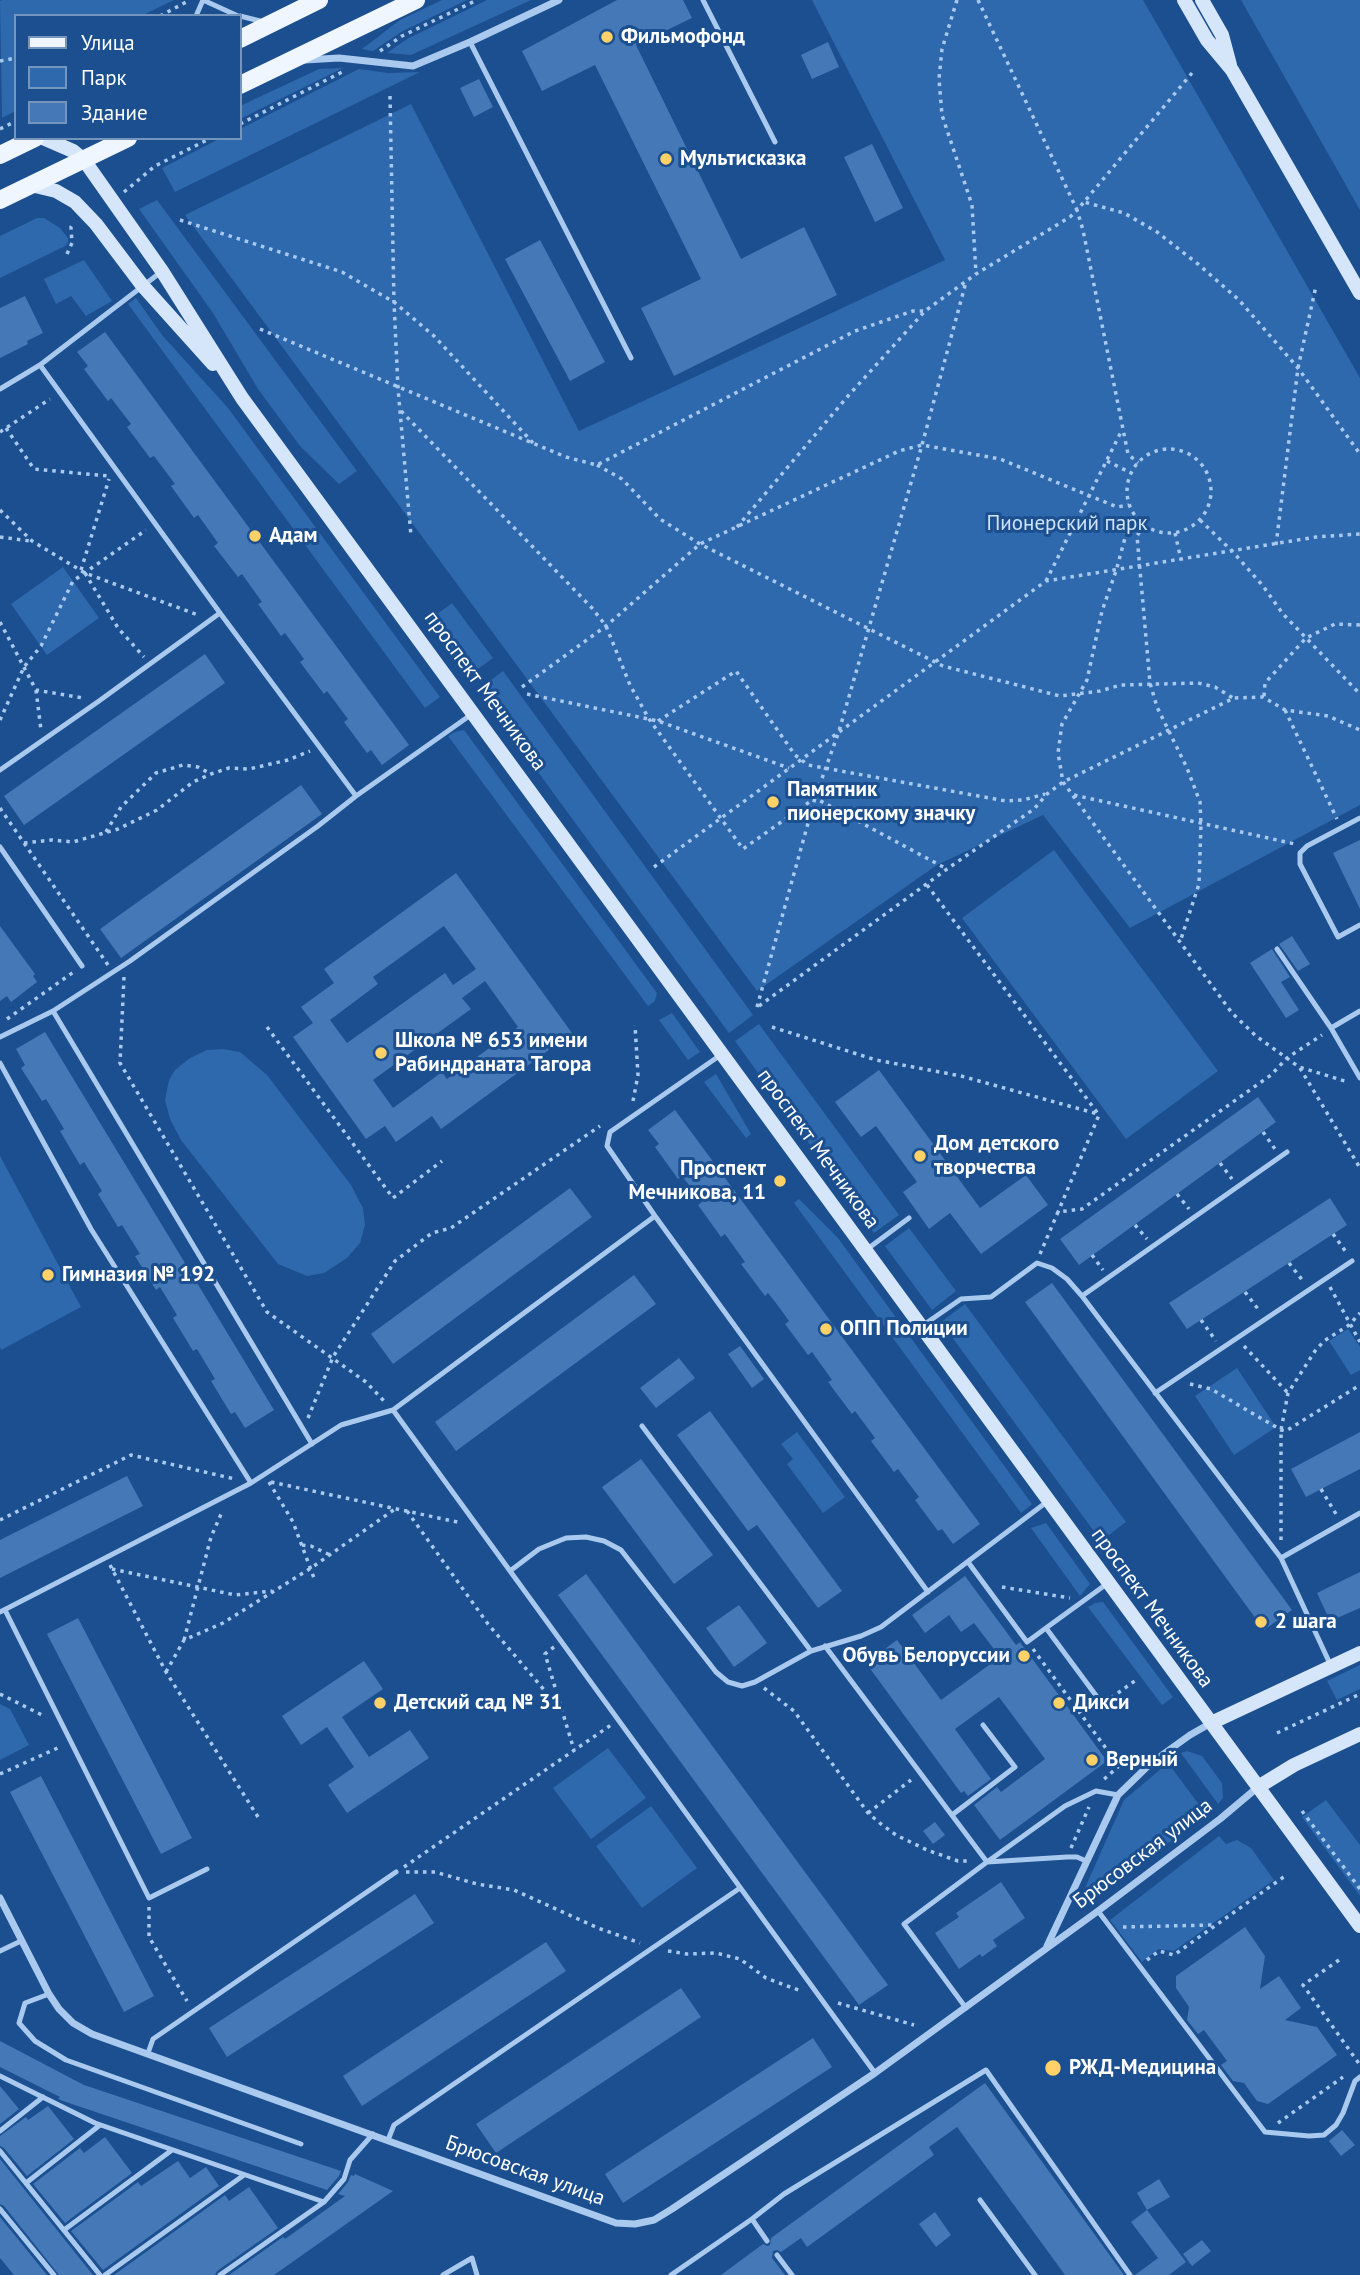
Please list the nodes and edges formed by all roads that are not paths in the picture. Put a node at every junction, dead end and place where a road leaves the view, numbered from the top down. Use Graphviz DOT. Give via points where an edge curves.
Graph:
graph roads {
  1 [pos="319,0"];
  2 [pos="416,0"];
  3 [pos="559,0"];
  4 [pos="704,0"];
  5 [pos="1184,0"];
  6 [pos="1202,0"];
  7 [pos="197,14"];
  8 [pos="234,14"];
  9 [pos="242,17"];
  10 [pos="271,24"];
  11 [pos="242,38"];
  12 [pos="470,42"];
  13 [pos="290,61"];
  14 [pos="1232,70"];
  15 [pos="242,84"];
  16 [pos="31,140"];
  17 [pos="48,140"];
  18 [pos="124,140"];
  19 [pos="775,142"];
  20 [pos="0,155"];
  21 [pos="84,160"];
  22 [pos="31,185"];
  23 [pos="0,200"];
  24 [pos="162,271"];
  25 [pos="142,285"];
  26 [pos="1360,293"];
  27 [pos="631,358"];
  28 [pos="40,365"];
  29 [pos="0,390"];
  30 [pos="242,398"];
  31 [pos="220,613"];
  32 [pos="474,713"];
  33 [pos="0,770"];
  34 [pos="356,796"];
  35 [pos="1360,818"];
  36 [pos="0,847"];
  37 [pos="1360,925"];
  38 [pos="1277,949"];
  39 [pos="82,966"];
  40 [pos="1360,1010"];
  41 [pos="52,1011"];
  42 [pos="1331,1028"];
  43 [pos="0,1037"];
  44 [pos="723,1054"];
  45 [pos="0,1063"];
  46 [pos="1360,1078"];
  47 [pos="1287,1152"];
  48 [pos="655,1216"];
  49 [pos="909,1218"];
  50 [pos="866,1250"];
  51 [pos="1352,1261"];
  52 [pos="1082,1296"];
  53 [pos="922,1326"];
  54 [pos="1155,1393"];
  55 [pos="393,1410"];
  56 [pos="642,1426"];
  57 [pos="312,1444"];
  58 [pos="251,1483"];
  59 [pos="1048,1501"];
  60 [pos="1360,1513"];
  61 [pos="1281,1558"];
  62 [pos="968,1562"];
  63 [pos="510,1571"];
  64 [pos="1108,1583"];
  65 [pos="928,1592"];
  66 [pos="2,1611"];
  67 [pos="1046,1628"];
  68 [pos="825,1646"];
  69 [pos="811,1651"];
  70 [pos="1360,1653"];
  71 [pos="1331,1666"];
  72 [pos="1103,1705"];
  73 [pos="1211,1723"];
  74 [pos="983,1725"];
  75 [pos="1360,1734"];
  76 [pos="1258,1787"];
  77 [pos="1118,1795"];
  78 [pos="952,1815"];
  79 [pos="987,1861"];
  80 [pos="1086,1861"];
  81 [pos="207,1869"];
  82 [pos="396,1872"];
  83 [pos="740,1888"];
  84 [pos="0,1898"];
  85 [pos="1098,1911"];
  86 [pos="1360,1926"];
  87 [pos="21,1941"];
  88 [pos="1047,1947"];
  89 [pos="0,1951"];
  90 [pos="49,1994"];
  91 [pos="966,2007"];
  92 [pos="148,2053"];
  93 [pos="875,2073"];
  94 [pos="0,2076"];
  95 [pos="1360,2077"];
  96 [pos="43,2097"];
  97 [pos="100,2125"];
  98 [pos="0,2132"];
  99 [pos="373,2134"];
  100 [pos="388,2140"];
  101 [pos="300,2144"];
  102 [pos="173,2150"];
  103 [pos="0,2151"];
  104 [pos="244,2175"];
  105 [pos="26,2183"];
  106 [pos="980,2200"];
  107 [pos="324,2202"];
  108 [pos="0,2209"];
  109 [pos="752,2219"];
  110 [pos="64,2230"];
  111 [pos="767,2241"];
  112 [pos="778,2255"];
  113 [pos="54,2275"];
  114 [pos="103,2275"];
  115 [pos="220,2275"];
  116 [pos="443,2275"];
  117 [pos="477,2275"];
  118 [pos="671,2275"];
  119 [pos="792,2275"];
  120 [pos="1035,2275"];
  121 [pos="1130,2275"];
  1 -- 10 [label="main road"];
  2 -- 13 [label="main road"];
  3 -- 12 [label="street"];
  4 -- 19 [label="lane"];
  5 -- 14 [label="street" via="1207,40"];
  6 -- 14 [label="street" via="1223,35"];
  7 -- 8 [label="lane" via="203,0"];
  9 -- 10 [label="lane"];
  10 -- 11 [label="main road"];
  12 -- 13 [label="street" via="413,66 339,58"];
  12 -- 27 [label="lane"];
  13 -- 15 [label="main road"];
  14 -- 26 [label="street"];
  16 -- 20 [label="main road"];
  17 -- 21 [label="street, проспект Мечникова"];
  18 -- 21 [label="main road"];
  21 -- 22 [label="main road"];
  21 -- 24 [label="street, проспект Мечникова"];
  22 -- 23 [label="main road"];
  22 -- 25 [label="street, проспект Мечникова" via="75,202"];
  24 -- 25 [label="lane"];
  24 -- 30 [label="street, проспект Мечникова"];
  25 -- 28 [label="lane"];
  25 -- 30 [label="street, проспект Мечникова"];
  28 -- 29 [label="lane"];
  28 -- 31 [label="lane"];
  30 -- 32 [label="street, проспект Мечникова"];
  31 -- 33 [label="lane"];
  31 -- 34 [label="lane"];
  32 -- 34 [label="lane"];
  32 -- 44 [label="street, проспект Мечникова"];
  34 -- 41 [label="lane" via="114,972"];
  35 -- 37 [label="lane" via="1300,853 1300,864 1338,937"];
  36 -- 39 [label="lane"];
  38 -- 42 [label="lane"];
  40 -- 42 [label="lane"];
  41 -- 43 [label="lane"];
  41 -- 57 [label="lane"];
  42 -- 46 [label="lane"];
  44 -- 48 [label="lane" via="610,1132 607,1146"];
  44 -- 50 [label="street, проспект Мечникова"];
  45 -- 58 [label="lane" via="91,1229"];
  47 -- 52 [label="lane"];
  48 -- 55 [label="lane"];
  48 -- 65 [label="lane"];
  49 -- 50 [label="lane"];
  50 -- 53 [label="street, проспект Мечникова"];
  51 -- 54 [label="lane"];
  52 -- 53 [label="lane" via="1067,1279 1037,1263 990,1297 961,1298"];
  52 -- 54 [label="lane"];
  53 -- 59 [label="street, проспект Мечникова"];
  54 -- 61 [label="lane"];
  55 -- 57 [label="lane" via="341,1425"];
  55 -- 63 [label="lane"];
  56 -- 69 [label="lane"];
  57 -- 58 [label="lane"];
  58 -- 66 [label="lane"];
  59 -- 62 [label="lane"];
  59 -- 64 [label="street, проспект Мечникова"];
  60 -- 61 [label="lane"];
  61 -- 71 [label="lane"];
  62 -- 65 [label="lane"];
  62 -- 67 [label="lane" via="1027,1642"];
  63 -- 69 [label="lane" via="539,1549 566,1538 604,1541 621,1550 728,1682 742,1686 755,1682"];
  63 -- 83 [label="lane"];
  64 -- 67 [label="lane"];
  64 -- 73 [label="street, проспект Мечникова"];
  65 -- 68 [label="lane" via="881,1627"];
  66 -- 81 [label="lane" via="149,1898"];
  67 -- 72 [label="lane"];
  68 -- 69 [label="lane"];
  68 -- 78 [label="lane"];
  70 -- 71 [label="street"];
  71 -- 73 [label="street"];
  73 -- 76 [label="street, проспект Мечникова"];
  73 -- 77 [label="street, Брюсовская улица" via="1151,1763"];
  74 -- 78 [label="lane" via="1015,1768"];
  75 -- 76 [label="street"];
  76 -- 85 [label="street, Брюсовская улица"];
  76 -- 86 [label="street, проспект Мечникова"];
  77 -- 79 [label="lane" via="1096,1791 1065,1806"];
  77 -- 80 [label="street, Брюсовская улица"];
  78 -- 79 [label="lane"];
  79 -- 80 [label="lane" via="1067,1857"];
  79 -- 91 [label="lane" via="904,1924"];
  80 -- 88 [label="street, Брюсовская улица"];
  82 -- 92 [label="lane" via="153,2039"];
  83 -- 93 [label="lane"];
  83 -- 100 [label="lane" via="394,2126"];
  84 -- 87 [label="street, Брюсовская улица"];
  85 -- 88 [label="street, Брюсовская улица"];
  85 -- 95 [label="lane" via="1265,2132 1324,2135 1336,2126"];
  87 -- 89 [label="lane"];
  87 -- 90 [label="street, Брюсовская улица"];
  88 -- 91 [label="street, Брюсовская улица"];
  90 -- 92 [label="street, Брюсовская улица" via="73,2023"];
  90 -- 101 [label="lane" via="25,2003 19,2023 36,2041 66,2060"];
  91 -- 93 [label="street, Брюсовская улица"];
  92 -- 99 [label="street, Брюсовская улица"];
  93 -- 100 [label="street, Брюсовская улица" via="672,2209 635,2224 615,2223"];
  94 -- 96 [label="lane"];
  96 -- 97 [label="lane"];
  96 -- 98 [label="lane"];
  97 -- 102 [label="lane"];
  97 -- 105 [label="lane"];
  99 -- 100 [label="street, Брюсовская улица"];
  99 -- 107 [label="lane"];
  102 -- 104 [label="lane"];
  102 -- 110 [label="lane"];
  103 -- 105 [label="lane"];
  104 -- 107 [label="lane"];
  104 -- 114 [label="lane"];
  105 -- 110 [label="lane"];
  106 -- 120 [label="lane"];
  107 -- 115 [label="lane"];
  108 -- 113 [label="lane"];
  109 -- 111 [label="lane"];
  109 -- 118 [label="lane"];
  109 -- 121 [label="lane" via="986,2070"];
  110 -- 114 [label="lane"];
  112 -- 119 [label="lane"];
  116 -- 117 [label="lane" via="472,2258"];
}
